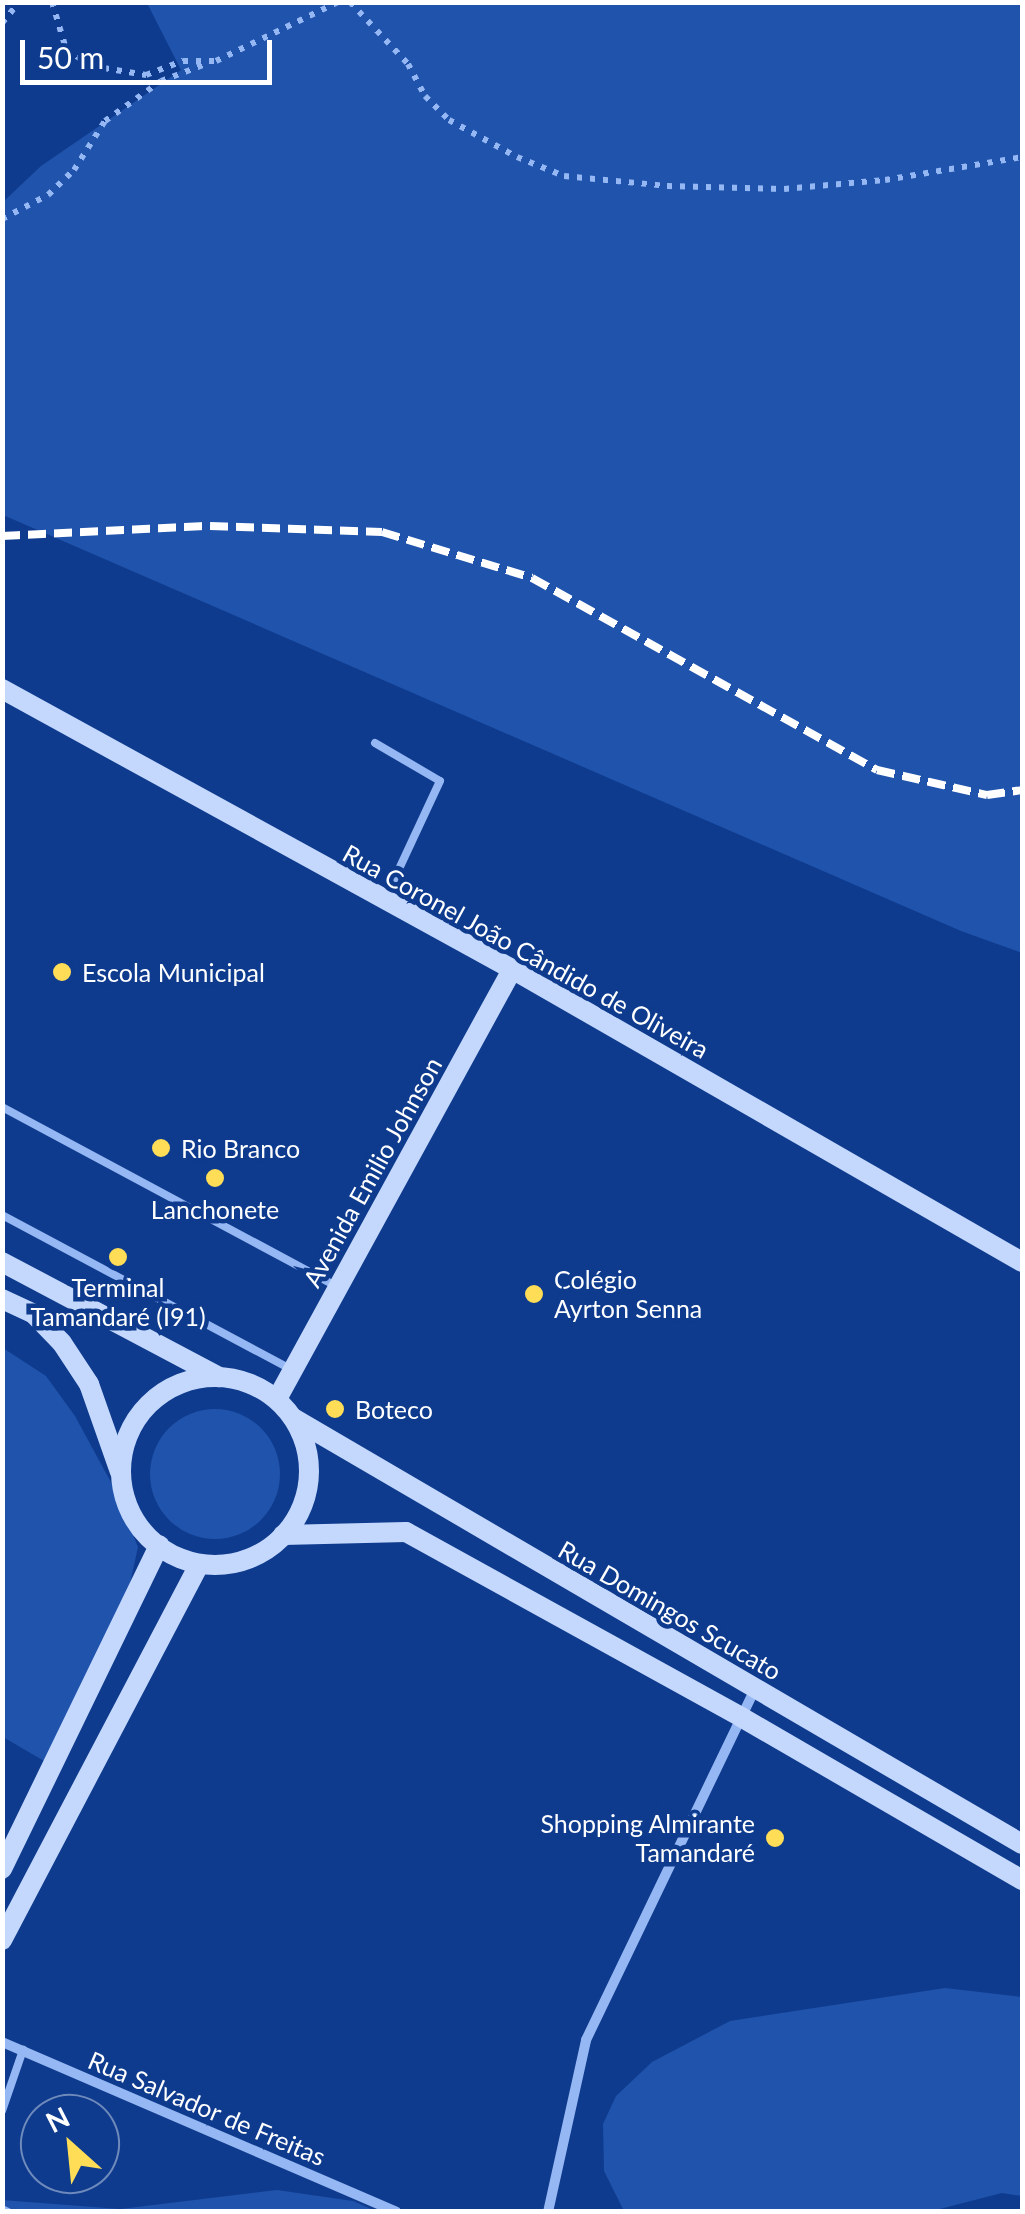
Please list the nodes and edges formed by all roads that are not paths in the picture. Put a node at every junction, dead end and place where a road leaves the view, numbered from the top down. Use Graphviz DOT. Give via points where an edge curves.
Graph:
graph roads {
  1 [pos="2,689"];
  2 [pos="375,742"];
  3 [pos="385,899"];
  4 [pos="512,969"];
  5 [pos="2,1107"];
  6 [pos="2,1215"];
  7 [pos="2,1262"];
  8 [pos="1022,1262"];
  9 [pos="338,1287"];
  10 [pos="2,1298"];
  11 [pos="293,1370"];
  12 [pos="219,1376"];
  13 [pos="277,1400"];
  14 [pos="293,1418"];
  15 [pos="121,1474"];
  16 [pos="283,1536"];
  17 [pos="159,1545"];
  18 [pos="198,1566"];
  19 [pos="754,1689"];
  20 [pos="741,1717"];
  21 [pos="1022,1844"];
  22 [pos="2,1869"];
  23 [pos="1022,1880"];
  24 [pos="2,1940"];
  25 [pos="2,2042"];
  26 [pos="23,2050"];
  27 [pos="2,2110"];
  28 [pos="396,2212"];
  29 [pos="548,2212"];
  1 -- 3 [label="main road, Rua Coronel João Cândido de Oliveira"];
  2 -- 3 [label="lane" via="440,780"];
  3 -- 4 [label="main road, Rua Coronel João Cândido de Oliveira"];
  4 -- 8 [label="main road, Rua Coronel João Cândido de Oliveira"];
  4 -- 9 [label="main road, Avenida Emilio Johnson"];
  5 -- 9 [label="lane"];
  6 -- 11 [label="lane"];
  7 -- 12 [label="main road"];
  9 -- 11 [label="main road, Avenida Emilio Johnson"];
  10 -- 15 [label="main road" via="34,1314 62,1343 89,1384"];
  11 -- 13 [label="main road, Avenida Emilio Johnson"];
  12 -- 13 [label="main road" via="250,1382"];
  12 -- 15 [label="main road" via="188,1380 138,1416"];
  13 -- 14 [label="main road"];
  14 -- 16 [label="main road" via="306,1446 309,1478 301,1509"];
  14 -- 19 [label="main road, Rua Domingos Scucato"];
  15 -- 17 [label="main road" via="126,1502"];
  16 -- 18 [label="main road" via="246,1560 223,1568"];
  16 -- 20 [label="main road" via="406,1532"];
  17 -- 18 [label="main road"];
  17 -- 22 [label="main road"];
  18 -- 24 [label="main road"];
  19 -- 20 [label="street"];
  19 -- 21 [label="main road, Rua Domingos Scucato"];
  20 -- 23 [label="main road"];
  20 -- 29 [label="street" via="586,2040"];
  25 -- 26 [label="street, Rua Salvador de Freitas"];
  26 -- 27 [label="lane"];
  26 -- 28 [label="street, Rua Salvador de Freitas"];
}
